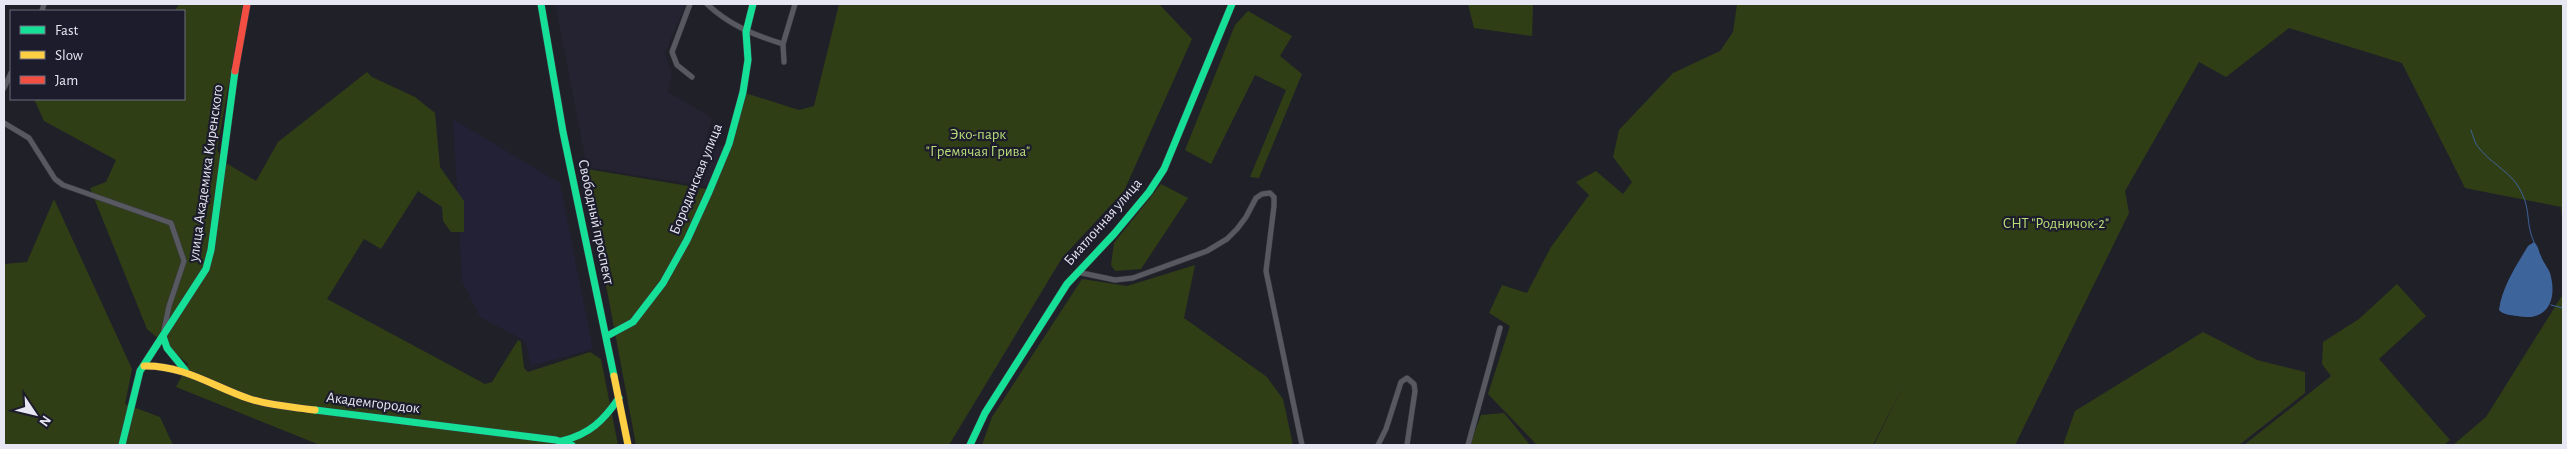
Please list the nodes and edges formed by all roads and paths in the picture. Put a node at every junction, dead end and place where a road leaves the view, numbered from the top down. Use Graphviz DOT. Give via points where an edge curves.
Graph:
graph roads {
  1 [pos="247,4"];
  2 [pos="541,4"];
  3 [pos="690,4"];
  4 [pos="707,4"];
  5 [pos="753,4"];
  6 [pos="795,4"];
  7 [pos="1232,4"];
  8 [pos="746,32"];
  9 [pos="783,44"];
  10 [pos="784,62"];
  11 [pos="10,75"];
  12 [pos="692,77"];
  13 [pos="4,88"];
  14 [pos="4,123"];
  15 [pos="1077,272"];
  16 [pos="1500,328"];
  17 [pos="163,336"];
  18 [pos="607,336"];
  19 [pos="144,366"];
  20 [pos="187,372"];
  21 [pos="619,398"];
  22 [pos="561,441"];
  23 [pos="122,445"];
  24 [pos="572,445"];
  25 [pos="628,445"];
  26 [pos="970,445"];
  27 [pos="1302,445"];
  28 [pos="1378,445"];
  29 [pos="1408,445"];
  30 [pos="1468,445"];
  1 -- 17 [label="main road, улица Академика Киренского" via="229,104 211,250 206,269"];
  2 -- 18 [label="main road, Свободный проспект" via="563,132"];
  3 -- 12 [label="street" via="672,52 677,65"];
  4 -- 8 [label="street"];
  5 -- 8 [label="main road, Бородинская улица"];
  6 -- 9 [label="street"];
  7 -- 15 [label="main road, Биатлонная улица" via="1164,169 1114,234"];
  8 -- 9 [label="street"];
  8 -- 18 [label="main road, Бородинская улица" via="748,60 729,144 687,240 663,283 633,322"];
  9 -- 10 [label="street"];
  11 -- 13 [label="street"];
  14 -- 17 [label="street" via="29,138 55,179 66,186 171,223 184,261"];
  15 -- 26 [label="main road, Биатлонная улица" via="985,413"];
  15 -- 27 [label="street" via="1115,280 1133,278 1207,251 1237,229 1256,198 1270,193 1274,206 1266,270"];
  16 -- 30 [label="street"];
  17 -- 19 [label="main road, улица Академика Киренского"];
  17 -- 20 [label="main road" via="167,348"];
  18 -- 21 [label="main road, Свободный проспект"];
  19 -- 20 [label="main road, Академгородок" via="166,365"];
  19 -- 23 [label="main road, улица Академика Киренского" via="136,381"];
  20 -- 22 [label="main road, Академгородок" via="263,403"];
  21 -- 22 [label="main road" via="598,426 583,436"];
  21 -- 25 [label="main road, Свободный проспект"];
  22 -- 24 [label="main road"];
  28 -- 29 [label="street" via="1401,382 1407,378 1414,384 1415,391"];
}
